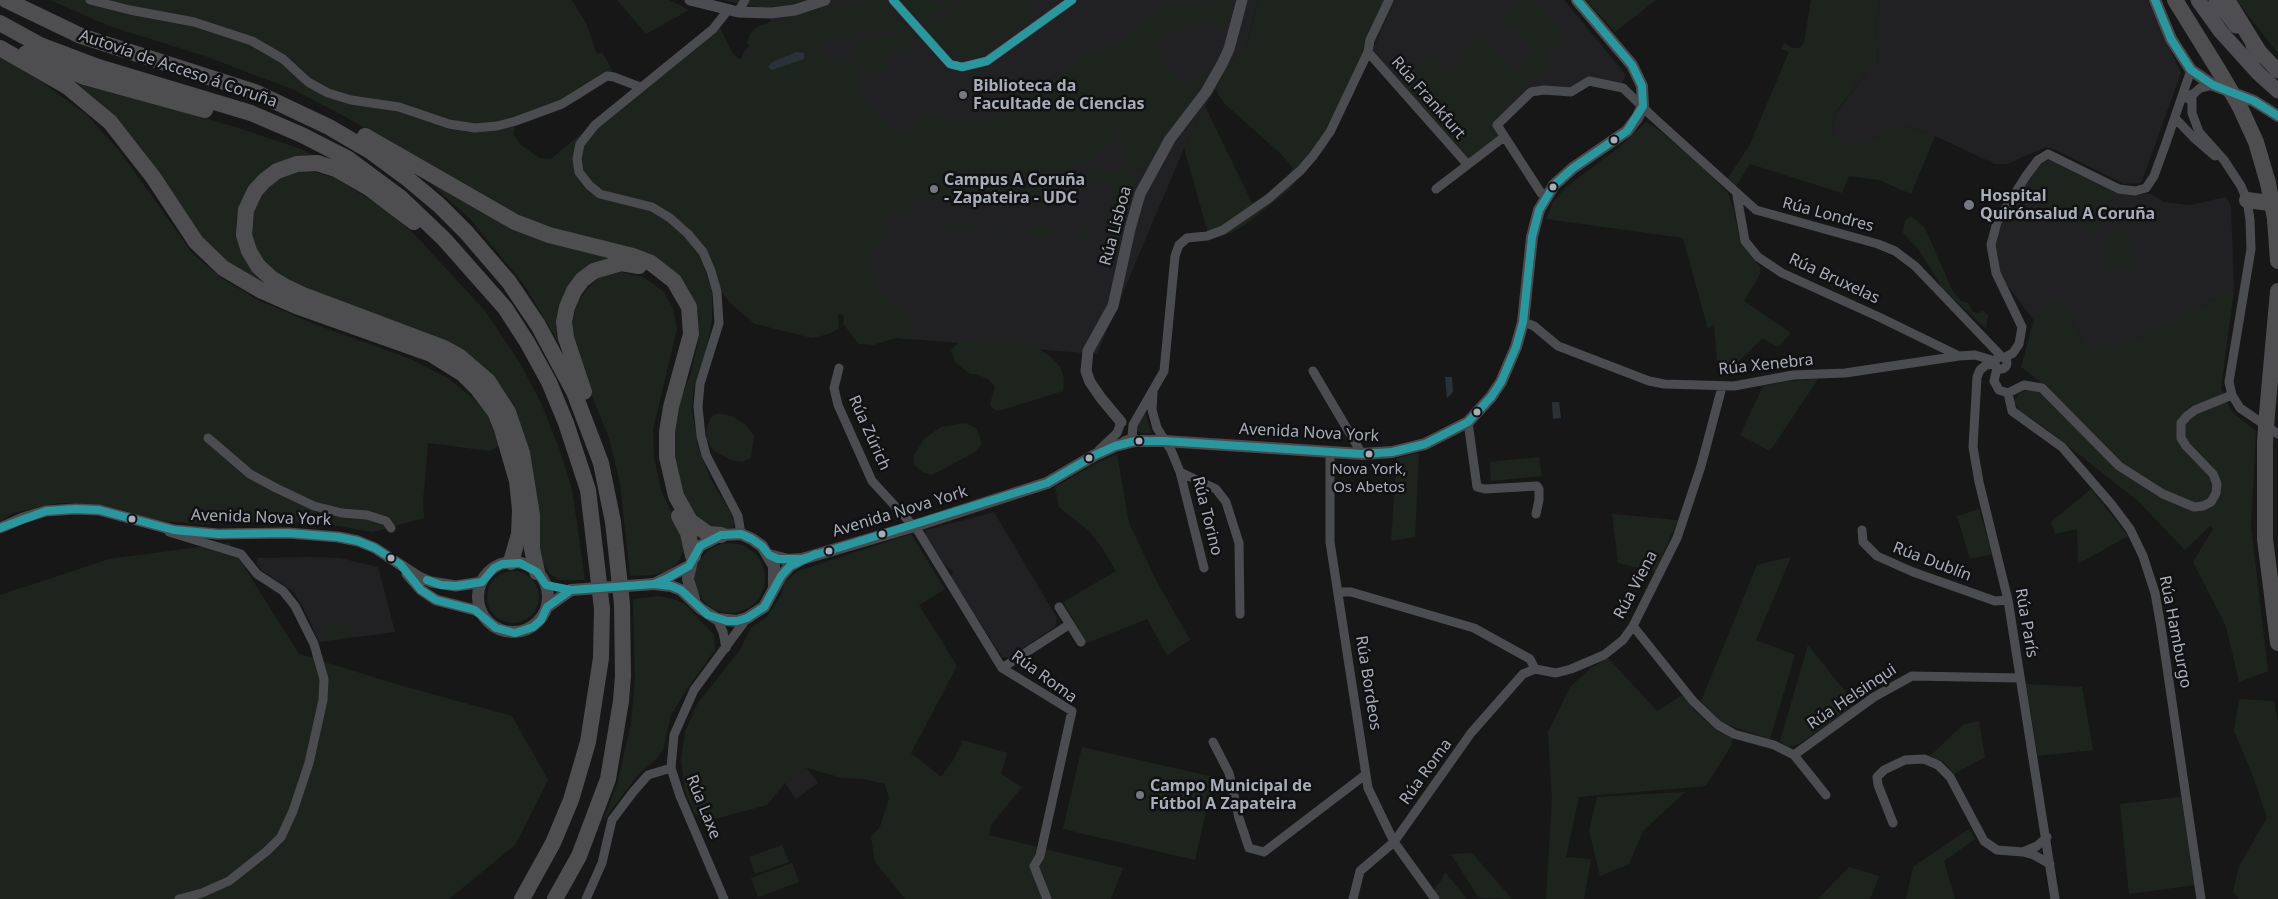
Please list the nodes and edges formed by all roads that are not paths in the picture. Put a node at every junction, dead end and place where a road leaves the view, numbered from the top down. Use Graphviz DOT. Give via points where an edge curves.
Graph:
graph roads {
  1 [pos="6,0"];
  2 [pos="90,0"];
  3 [pos="690,0"];
  4 [pos="744,0"];
  5 [pos="826,0"];
  6 [pos="893,0"];
  7 [pos="1072,0"];
  8 [pos="1242,0"];
  9 [pos="1389,0"];
  10 [pos="1577,0"];
  11 [pos="2154,0"];
  12 [pos="2175,0"];
  13 [pos="2198,0"];
  14 [pos="2216,0"];
  15 [pos="2227,0"];
  16 [pos="733,11"];
  17 [pos="0,24"];
  18 [pos="0,41"];
  19 [pos="0,48"];
  20 [pos="1368,52"];
  21 [pos="2261,54"];
  22 [pos="2191,70"];
  23 [pos="2278,71"];
  24 [pos="2216,78"];
  25 [pos="640,87"];
  26 [pos="2278,91"];
  27 [pos="256,92"];
  28 [pos="2192,94"];
  29 [pos="1643,106"];
  30 [pos="2278,116"];
  31 [pos="2175,118"];
  32 [pos="2196,135"];
  33 [pos="1504,137"];
  34 [pos="2166,143"];
  35 [pos="1467,164"];
  36 [pos="1436,189"];
  37 [pos="1548,195"];
  38 [pos="1738,196"];
  39 [pos="401,198"];
  40 [pos="2247,200"];
  41 [pos="2276,212"];
  42 [pos="444,239"];
  43 [pos="2278,261"];
  44 [pos="2278,291"];
  45 [pos="1523,322"];
  46 [pos="1959,356"];
  47 [pos="1998,361"];
  48 [pos="839,368"];
  49 [pos="1313,371"];
  50 [pos="1722,387"];
  51 [pos="1153,393"];
  52 [pos="2008,393"];
  53 [pos="2232,395"];
  54 [pos="2278,398"];
  55 [pos="1121,422"];
  56 [pos="1468,422"];
  57 [pos="2271,431"];
  58 [pos="1132,434"];
  59 [pos="208,438"];
  60 [pos="1166,441"];
  61 [pos="1115,446"];
  62 [pos="1330,453"];
  63 [pos="1362,454"];
  64 [pos="1095,455"];
  65 [pos="1180,472"];
  66 [pos="1536,514"];
  67 [pos="613,522"];
  68 [pos="145,524"];
  69 [pos="914,526"];
  70 [pos="0,528"];
  71 [pos="392,528"];
  72 [pos="1862,530"];
  73 [pos="740,534"];
  74 [pos="721,535"];
  75 [pos="769,555"];
  76 [pos="802,559"];
  77 [pos="691,561"];
  78 [pos="511,562"];
  79 [pos="400,564"];
  80 [pos="1204,568"];
  81 [pos="542,578"];
  82 [pos="482,582"];
  83 [pos="654,584"];
  84 [pos="774,588"];
  85 [pos="571,590"];
  86 [pos="1339,592"];
  87 [pos="2008,600"];
  88 [pos="695,602"];
  89 [pos="547,607"];
  90 [pos="1059,607"];
  91 [pos="482,614"];
  92 [pos="1240,614"];
  93 [pos="747,618"];
  94 [pos="717,619"];
  95 [pos="1070,624"];
  96 [pos="1633,626"];
  97 [pos="1081,642"];
  98 [pos="2278,643"];
  99 [pos="726,648"];
  100 [pos="1002,668"];
  101 [pos="1535,669"];
  102 [pos="2020,678"];
  103 [pos="1213,742"];
  104 [pos="1794,754"];
  105 [pos="672,768"];
  106 [pos="1365,775"];
  107 [pos="1826,794"];
  108 [pos="1893,823"];
  109 [pos="2047,837"];
  110 [pos="1394,842"];
  111 [pos="2023,852"];
  112 [pos="2050,864"];
  113 [pos="179,899"];
  114 [pos="522,899"];
  115 [pos="555,899"];
  116 [pos="586,899"];
  117 [pos="724,899"];
  118 [pos="1046,899"];
  119 [pos="1353,899"];
  120 [pos="1434,899"];
  121 [pos="2055,899"];
  122 [pos="2201,899"];
  1 -- 27 [label="highway, Autovía de Acceso á Coruña" via="81,36"];
  2 -- 25 [label="street" via="194,22 252,41 283,59 308,82 328,93 399,107 450,124 475,128 497,126 562,104 606,76"];
  3 -- 16 [label="street"];
  4 -- 16 [label="street"];
  5 -- 16 [label="street" via="795,10 771,13"];
  6 -- 7 [label="street" via="950,64 962,67 987,62"];
  8 -- 55 [label="street, Rúa Lisboa" via="1222,64 1206,92 1170,139 1140,194 1114,306 1088,351 1086,370 1090,382"];
  9 -- 20 [label="street" via="1370,40"];
  10 -- 29 [label="main road" via="1632,65 1642,86"];
  11 -- 22 [label="main road" via="2171,39"];
  12 -- 24 [label="highway"];
  13 -- 26 [label="highway" via="2228,39"];
  14 -- 21 [label="highway"];
  15 -- 21 [label="highway"];
  16 -- 25 [label="street"];
  17 -- 39 [label="highway, Autovía de Acceso á Coruña" via="40,45 98,67 251,113 302,135 347,158"];
  18 -- 39 [label="highway, Autovía de Acceso á Coruña" via="84,77 257,125 307,145 389,196"];
  19 -- 78 [label="highway" via="68,87 110,122 153,176 196,242 223,268 296,306 431,354 477,388 502,429 517,481 520,534"];
  20 -- 35 [label="street, Rúa Frankfurt"];
  20 -- 51 [label="street" via="1330,132 1301,170 1268,199 1223,230 1187,238 1179,245 1175,256 1166,365"];
  21 -- 23 [label="highway"];
  22 -- 24 [label="main road"];
  22 -- 31 [label="street"];
  24 -- 28 [label="street"];
  24 -- 30 [label="main road"];
  24 -- 41 [label="highway, bridge" via="2239,105 2256,142"];
  25 -- 73 [label="street" via="586,135 577,159 579,172 600,194 652,207 670,218 703,252 711,271 719,316 700,384 701,436 706,455 738,516"];
  27 -- 67 [label="highway, Autovía de Acceso á Coruña" via="370,151 408,179 466,232 509,282 538,325 574,392 601,463"];
  27 -- 74 [label="highway" via="284,96 318,111 514,222 580,244 633,256 663,270 684,295 692,320 689,347 667,432 671,480 690,521 708,534"];
  28 -- 31 [label="street"];
  28 -- 32 [label="street"];
  29 -- 33 [label="street, Rúa Londres" via="1623,88 1589,81 1571,92 1531,92 1497,125"];
  29 -- 37 [label="main road, Avenida Nova York" via="1627,131 1573,168"];
  29 -- 38 [label="street, Rúa Londres"];
  31 -- 32 [label="street"];
  31 -- 34 [label="street"];
  32 -- 34 [label="street" via="2184,133"];
  32 -- 40 [label="street" via="2232,172"];
  33 -- 35 [label="street"];
  33 -- 37 [label="street" via="1542,193"];
  34 -- 47 [label="street" via="2154,176 2146,188 2135,191 2119,189 2048,154 2038,160 1997,222 1991,245 1996,273 2022,327 2019,344 2013,353"];
  35 -- 36 [label="street"];
  37 -- 45 [label="main road, Avenida Nova York" via="1539,210 1532,237"];
  38 -- 46 [label="street, Rúa Bruxelas" via="1745,241 1758,257 1782,273"];
  38 -- 47 [label="street, Rúa Londres" via="1756,210 1895,251 1916,266"];
  39 -- 42 [label="highway, Autovía de Acceso á Coruña"];
  40 -- 41 [label="highway"];
  40 -- 53 [label="street" via="2251,249 2229,382"];
  41 -- 43 [label="highway"];
  42 -- 81 [label="highway" via="419,226 354,178 317,163 297,164 277,171 255,191 246,210 244,235 249,251 271,278 302,296 444,348 488,381 508,412 522,454 532,515 532,549"];
  42 -- 114 [label="highway, Autovía de Acceso á Coruña" via="505,308 549,382 588,490 595,544 602,609 601,658 588,742 571,800 553,843"];
  44 -- 57 [label="highway"];
  45 -- 50 [label="street, Rúa Xenebra" via="1534,326 1558,346 1649,381"];
  45 -- 56 [label="main road, Avenida Nova York" via="1501,382"];
  46 -- 47 [label="street, Rúa Xenebra" via="1975,355"];
  46 -- 50 [label="street, Rúa Xenebra"];
  47 -- 52 [label="street, Rúa Hamburgo" via="1994,381 1999,390"];
  47 -- 87 [label="street, Rúa París" via="1986,365 1977,377 1973,447"];
  48 -- 69 [label="street, Rúa Zúrich" via="834,388 838,405 872,481"];
  49 -- 63 [label="street"];
  50 -- 96 [label="street, Rúa Viena" via="1685,516"];
  51 -- 58 [label="street" via="1135,420"];
  51 -- 60 [label="street, Rúa Torino" via="1154,419"];
  52 -- 53 [label="street" via="2024,385 2042,388 2119,466 2163,494 2194,506 2212,502 2217,484 2213,474 2181,438 2181,423 2195,410"];
  52 -- 122 [label="street, Rúa Hamburgo" via="2012,411 2062,447 2112,505 2130,529 2143,556 2155,593 2161,627"];
  53 -- 57 [label="street" via="2240,408"];
  54 -- 57 [label="highway"];
  55 -- 58 [label="street, Rúa Lisboa"];
  55 -- 64 [label="street" via="1117,433"];
  56 -- 63 [label="main road, Avenida Nova York" via="1425,444 1392,452"];
  56 -- 66 [label="street" via="1477,487 1537,486"];
  57 -- 98 [label="highway" via="2266,539"];
  58 -- 61 [label="street, Avenida Nova York" via="1131,440"];
  59 -- 71 [label="street" via="250,474 276,488 314,506 386,521"];
  60 -- 61 [label="main road, Avenida Nova York" via="1135,441"];
  60 -- 62 [label="main road, Avenida Nova York"];
  60 -- 65 [label="street, Rúa Torino"];
  61 -- 64 [label="main road, Avenida Nova York"];
  62 -- 63 [label="main road, Avenida Nova York"];
  62 -- 86 [label="street, Rúa Bordeos" via="1330,542"];
  64 -- 69 [label="main road, Avenida Nova York" via="1047,483"];
  65 -- 80 [label="street, Rúa Torino"];
  65 -- 92 [label="street, Rúa Torino" via="1216,489 1226,502 1240,543"];
  67 -- 77 [label="highway" via="614,502 607,456 576,374 564,322 567,307 582,280 594,271 621,263 636,264 660,277 674,292 683,310 684,335 663,417 660,452 672,503 688,532"];
  67 -- 115 [label="highway, Autovía de Acceso á Coruña" via="622,604 621,701 608,779 579,856"];
  68 -- 70 [label="street, Avenida Nova York" via="122,515 75,508 46,511"];
  68 -- 79 [label="street, Avenida Nova York" via="218,534 288,533 338,537 375,548"];
  68 -- 113 [label="street, Avenida Nova York" via="241,554 257,574 283,591 295,606 321,661 324,679 324,700 303,784 281,836 229,881"];
  69 -- 76 [label="main road, Avenida Nova York"];
  69 -- 100 [label="street, Rúa Roma"];
  72 -- 87 [label="street, Rúa Dublín" via="1864,542 1877,556 1995,601"];
  73 -- 74 [label="main road"];
  73 -- 75 [label="main road" via="752,538"];
  74 -- 77 [label="main road" via="700,546"];
  75 -- 76 [label="main road" via="788,560"];
  75 -- 84 [label="main road" via="774,566"];
  76 -- 84 [label="main road" via="790,566"];
  77 -- 83 [label="main road"];
  77 -- 88 [label="main road" via="688,578"];
  78 -- 81 [label="main road" via="520,563"];
  78 -- 82 [label="main road" via="494,568"];
  79 -- 82 [label="street, Avenida Nova York" via="419,577 441,585"];
  79 -- 91 [label="street, Avenida Nova York" via="421,590 436,600"];
  81 -- 85 [label="main road"];
  81 -- 89 [label="main road"];
  82 -- 91 [label="main road" via="478,592"];
  83 -- 85 [label="main road, bridge"];
  83 -- 88 [label="main road" via="681,590"];
  84 -- 93 [label="main road" via="764,606"];
  85 -- 89 [label="main road"];
  86 -- 101 [label="street" via="1351,592 1474,628 1530,659"];
  86 -- 106 [label="street, Rúa Bordeos"];
  87 -- 102 [label="street, Rúa París"];
  88 -- 94 [label="main road"];
  89 -- 91 [label="main road" via="533,627 514,633 496,628"];
  90 -- 95 [label="street"];
  93 -- 94 [label="main road"];
  93 -- 99 [label="street, Rúa Laxe"];
  94 -- 99 [label="street"];
  95 -- 97 [label="street"];
  95 -- 100 [label="street"];
  96 -- 101 [label="street, Rúa Viena" via="1623,640 1586,663 1556,673"];
  96 -- 104 [label="street" via="1692,701 1718,725 1734,734"];
  99 -- 105 [label="street, Rúa Laxe" via="694,690 683,712 674,735"];
  100 -- 118 [label="street, Rúa Roma" via="1072,711 1040,856 1034,866"];
  101 -- 110 [label="street, Rúa Roma" via="1523,674 1472,733"];
  102 -- 104 [label="street, Rúa Helsinqui" via="1912,676 1874,697"];
  102 -- 109 [label="street, Rúa París"];
  103 -- 106 [label="street" via="1229,773 1249,848 1264,852"];
  104 -- 107 [label="street"];
  105 -- 116 [label="street" via="648,775 612,820 602,863"];
  105 -- 117 [label="street, Rúa Laxe" via="680,796"];
  106 -- 110 [label="street, Rúa Bordeos"];
  108 -- 111 [label="street" via="1877,777 1905,760 1924,759 1938,765 1950,777 1984,842 1997,850"];
  109 -- 111 [label="street"];
  109 -- 112 [label="street, Rúa París"];
  110 -- 119 [label="street, Rúa Roma" via="1360,871"];
  110 -- 120 [label="street, Rúa Bordeos"];
  111 -- 112 [label="street"];
  112 -- 121 [label="street, Rúa París"];
}
